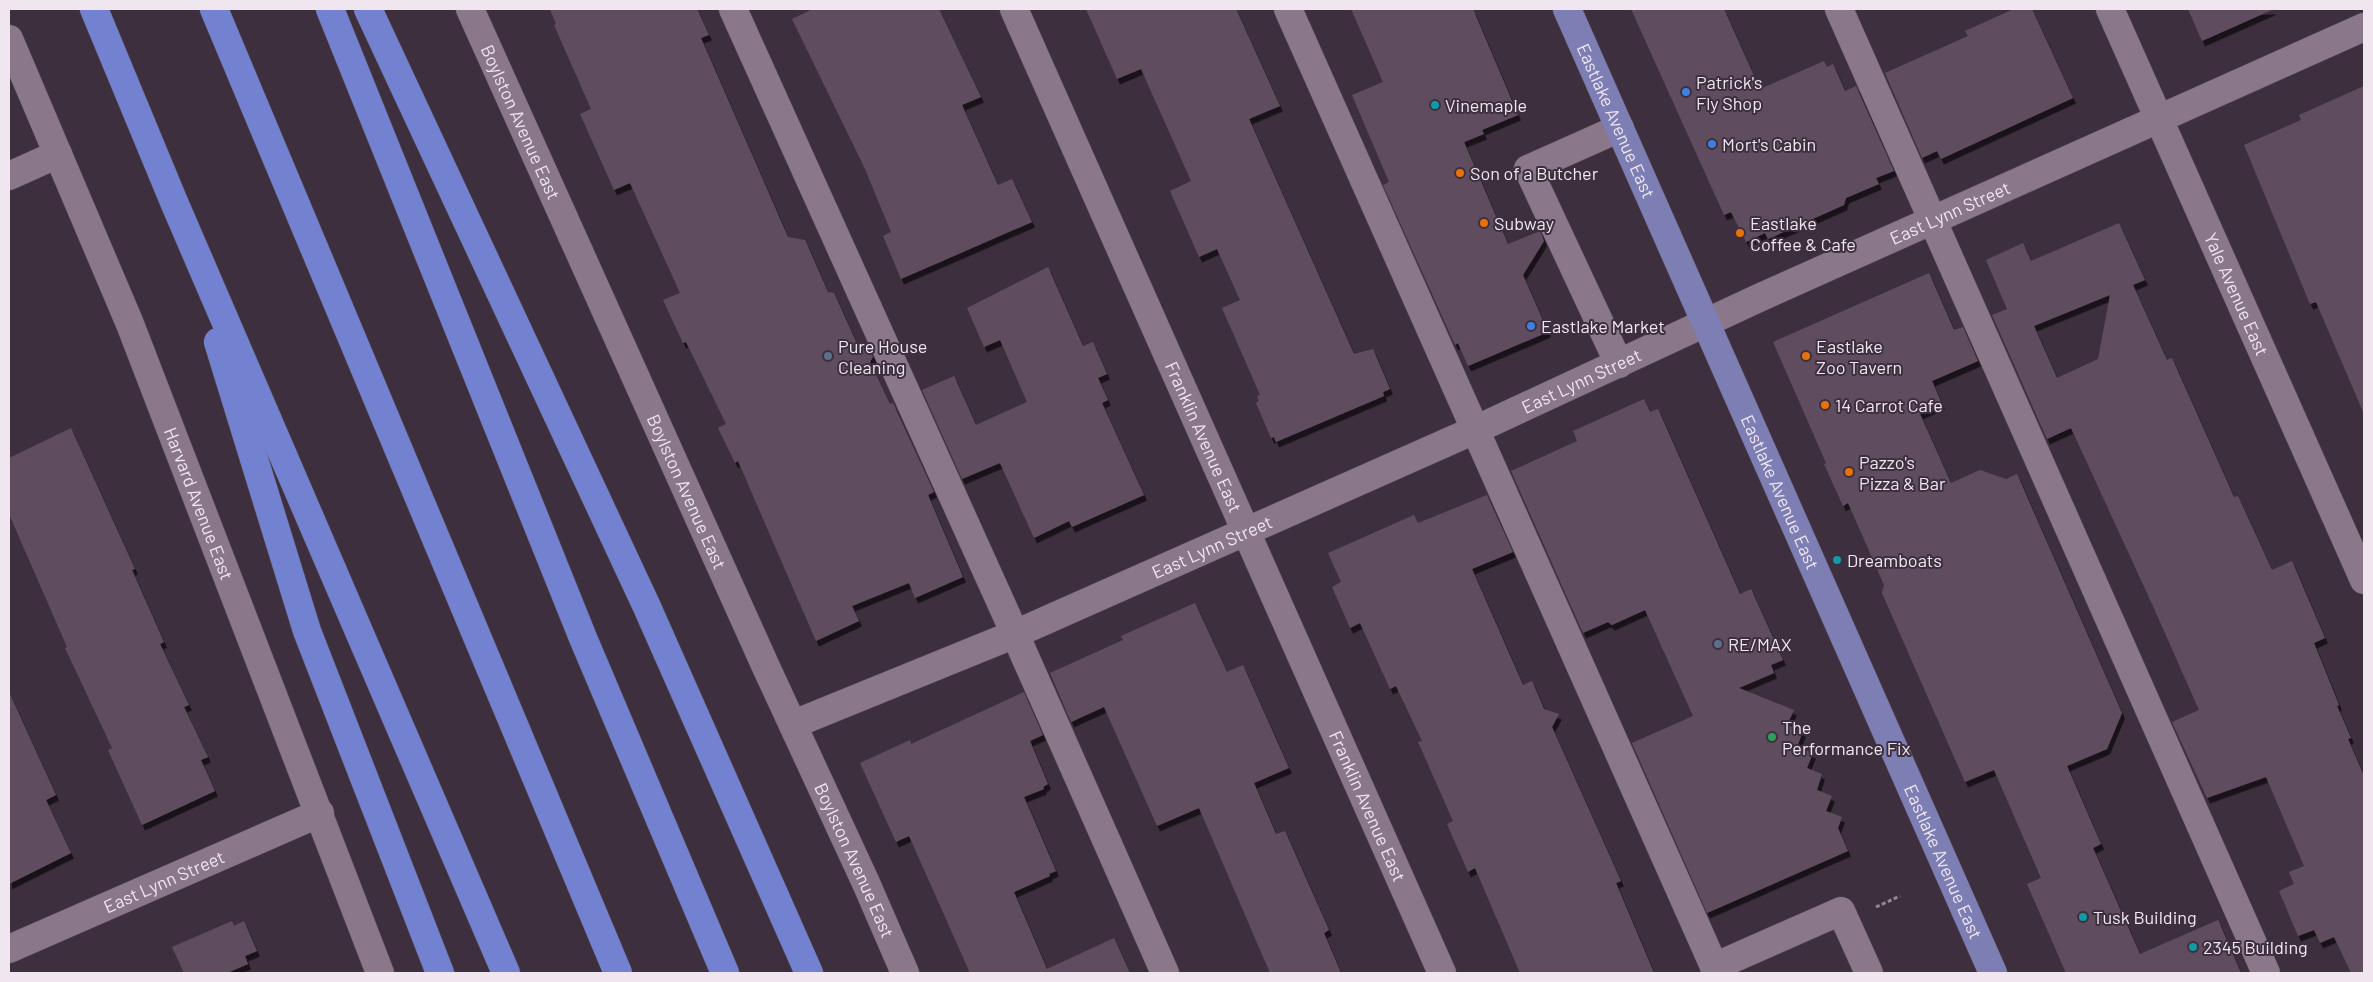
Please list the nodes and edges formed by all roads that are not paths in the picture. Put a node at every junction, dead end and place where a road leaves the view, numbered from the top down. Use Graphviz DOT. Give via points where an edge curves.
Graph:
graph roads {
  1 [pos="94,9"];
  2 [pos="214,9"];
  3 [pos="330,9"];
  4 [pos="368,9"];
  5 [pos="470,9"];
  6 [pos="733,9"];
  7 [pos="1014,9"];
  8 [pos="1288,9"];
  9 [pos="1567,9"];
  10 [pos="1839,9"];
  11 [pos="2110,9"];
  12 [pos="2364,27"];
  13 [pos="9,39"];
  14 [pos="2160,120"];
  15 [pos="1620,128"];
  16 [pos="58,154"];
  17 [pos="9,176"];
  18 [pos="174,202"];
  19 [pos="1932,220"];
  20 [pos="1705,323"];
  21 [pos="1619,364"];
  22 [pos="1477,429"];
  23 [pos="1246,530"];
  24 [pos="2364,580"];
  25 [pos="1015,634"];
  26 [pos="794,724"];
  27 [pos="320,814"];
  28 [pos="9,950"];
  29 [pos="1715,970"];
  30 [pos="380,973"];
  31 [pos="440,973"];
  32 [pos="506,973"];
  33 [pos="618,973"];
  34 [pos="725,973"];
  35 [pos="809,973"];
  36 [pos="905,973"];
  37 [pos="1165,973"];
  38 [pos="1442,973"];
  39 [pos="1869,973"];
  40 [pos="1993,973"];
  41 [pos="2266,973"];
  1 -- 18 [label="highway"];
  2 -- 33 [label="highway"];
  3 -- 34 [label="highway" via="583,638"];
  4 -- 35 [label="highway" via="647,607"];
  5 -- 26 [label="street, Boylston Avenue East"];
  6 -- 25 [label="street"];
  7 -- 23 [label="street, Franklin Avenue East"];
  8 -- 22 [label="street"];
  9 -- 15 [label="main road, Eastlake Avenue East"];
  10 -- 19 [label="street"];
  11 -- 14 [label="street, Yale Avenue East"];
  12 -- 14 [label="street, East Lynn Street"];
  13 -- 16 [label="street, Harvard Avenue East"];
  14 -- 19 [label="street, East Lynn Street"];
  14 -- 24 [label="street, Yale Avenue East"];
  15 -- 20 [label="main road, Eastlake Avenue East"];
  15 -- 21 [label="street" via="1528,169"];
  16 -- 17 [label="street"];
  16 -- 27 [label="street, Harvard Avenue East" via="130,324"];
  18 -- 31 [label="highway" via="308,631"];
  18 -- 32 [label="highway"];
  19 -- 20 [label="street, East Lynn Street"];
  19 -- 41 [label="street"];
  20 -- 21 [label="street, East Lynn Street"];
  20 -- 40 [label="main road, Eastlake Avenue East"];
  21 -- 22 [label="street, East Lynn Street"];
  22 -- 23 [label="street, East Lynn Street"];
  22 -- 29 [label="street"];
  23 -- 25 [label="street, East Lynn Street"];
  23 -- 38 [label="street, Franklin Avenue East"];
  25 -- 26 [label="street, East Lynn Street"];
  25 -- 37 [label="street"];
  26 -- 36 [label="street, Boylston Avenue East"];
  27 -- 28 [label="street, East Lynn Street"];
  27 -- 30 [label="street, Harvard Avenue East"];
  29 -- 39 [label="street" via="1841,911"];
}
